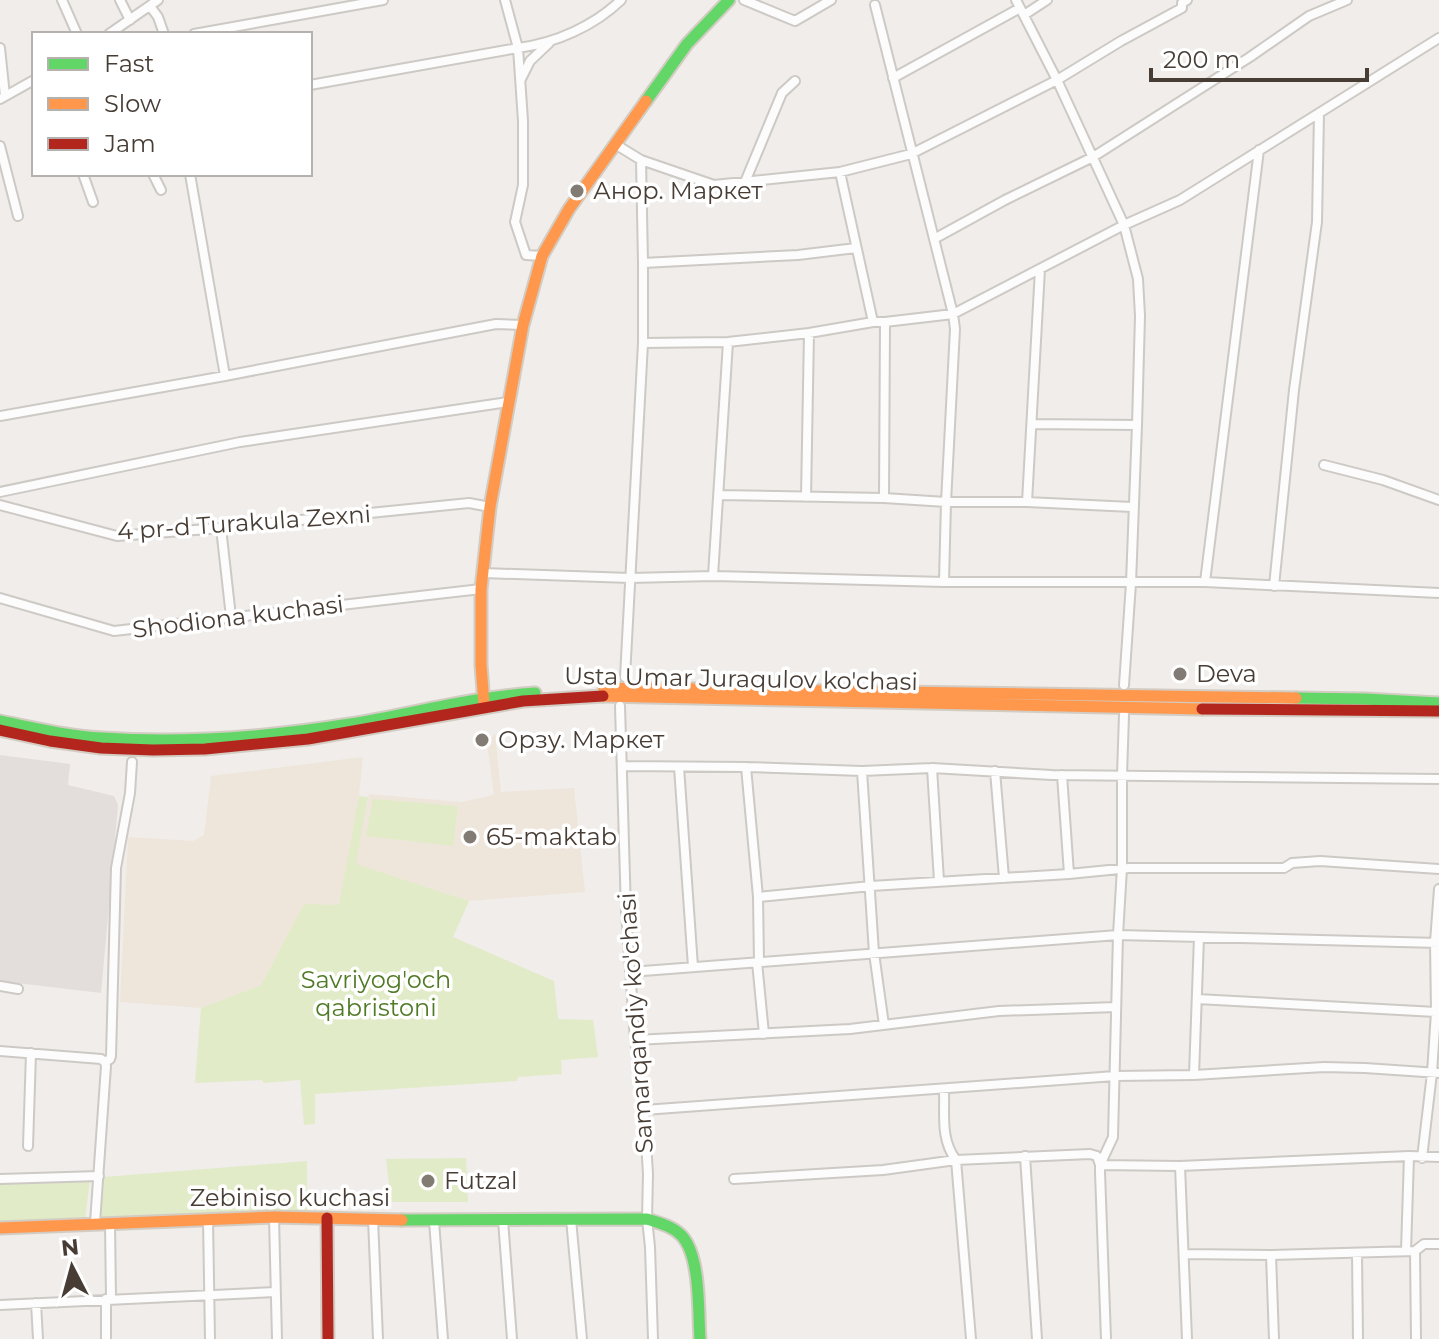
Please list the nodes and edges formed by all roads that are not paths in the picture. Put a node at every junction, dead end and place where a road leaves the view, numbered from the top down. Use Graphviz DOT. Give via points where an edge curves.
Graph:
graph roads {
  1 [pos="62,0"];
  2 [pos="120,0"];
  3 [pos="383,0"];
  4 [pos="505,0"];
  5 [pos="621,0"];
  6 [pos="729,0"];
  7 [pos="744,0"];
  8 [pos="831,0"];
  9 [pos="1047,0"];
  10 [pos="1347,0"];
  11 [pos="1183,1"];
  12 [pos="154,3"];
  13 [pos="875,5"];
  14 [pos="1020,8"];
  15 [pos="130,20"];
  16 [pos="76,32"];
  17 [pos="112,32"];
  18 [pos="163,32"];
  19 [pos="205,32"];
  20 [pos="1439,38"];
  21 [pos="549,42"];
  22 [pos="0,48"];
  23 [pos="518,48"];
  24 [pos="893,78"];
  25 [pos="520,80"];
  26 [pos="1057,80"];
  27 [pos="32,81"];
  28 [pos="795,81"];
  29 [pos="312,85"];
  30 [pos="3,97"];
  31 [pos="1319,113"];
  32 [pos="615,144"];
  33 [pos="0,146"];
  34 [pos="1259,150"];
  35 [pos="911,154"];
  36 [pos="1093,157"];
  37 [pos="641,160"];
  38 [pos="840,172"];
  39 [pos="84,176"];
  40 [pos="154,176"];
  41 [pos="190,176"];
  42 [pos="745,182"];
  43 [pos="161,190"];
  44 [pos="93,202"];
  45 [pos="18,216"];
  46 [pos="1124,225"];
  47 [pos="934,239"];
  48 [pos="856,248"];
  49 [pos="542,256"];
  50 [pos="643,263"];
  51 [pos="1040,269"];
  52 [pos="953,314"];
  53 [pos="873,322"];
  54 [pos="885,322"];
  55 [pos="523,325"];
  56 [pos="809,333"];
  57 [pos="728,342"];
  58 [pos="643,343"];
  59 [pos="225,376"];
  60 [pos="508,402"];
  61 [pos="0,416"];
  62 [pos="1032,424"];
  63 [pos="1137,425"];
  64 [pos="1324,465"];
  65 [pos="0,492"];
  66 [pos="719,495"];
  67 [pos="806,497"];
  68 [pos="884,498"];
  69 [pos="1439,500"];
  70 [pos="946,502"];
  71 [pos="1027,502"];
  72 [pos="0,505"];
  73 [pos="490,507"];
  74 [pos="1132,507"];
  75 [pos="221,528"];
  76 [pos="483,573"];
  77 [pos="713,576"];
  78 [pos="630,578"];
  79 [pos="944,582"];
  80 [pos="1205,582"];
  81 [pos="1131,583"];
  82 [pos="1274,586"];
  83 [pos="481,589"];
  84 [pos="1439,593"];
  85 [pos="0,598"];
  86 [pos="231,617"];
  87 [pos="625,677"];
  88 [pos="1124,685"];
  89 [pos="484,703"];
  90 [pos="1439,703"];
  91 [pos="620,706"];
  92 [pos="1439,711"];
  93 [pos="1124,715"];
  94 [pos="0,721"];
  95 [pos="0,730"];
  96 [pos="132,762"];
  97 [pos="622,766"];
  98 [pos="679,767"];
  99 [pos="746,767"];
  100 [pos="932,768"];
  101 [pos="862,771"];
  102 [pos="995,771"];
  103 [pos="1062,775"];
  104 [pos="1122,775"];
  105 [pos="1439,779"];
  106 [pos="1122,868"];
  107 [pos="1439,869"];
  108 [pos="1069,874"];
  109 [pos="1004,878"];
  110 [pos="939,881"];
  111 [pos="871,886"];
  112 [pos="1439,889"];
  113 [pos="758,897"];
  114 [pos="1118,935"];
  115 [pos="1199,937"];
  116 [pos="1437,943"];
  117 [pos="874,953"];
  118 [pos="758,962"];
  119 [pos="693,967"];
  120 [pos="630,972"];
  121 [pos="0,986"];
  122 [pos="18,989"];
  123 [pos="1197,999"];
  124 [pos="1116,1007"];
  125 [pos="1436,1012"];
  126 [pos="884,1025"];
  127 [pos="764,1034"];
  128 [pos="635,1040"];
  129 [pos="0,1051"];
  130 [pos="31,1053"];
  131 [pos="105,1062"];
  132 [pos="1435,1073"];
  133 [pos="1194,1075"];
  134 [pos="1115,1076"];
  135 [pos="944,1089"];
  136 [pos="644,1110"];
  137 [pos="28,1146"];
  138 [pos="1025,1156"];
  139 [pos="1409,1156"];
  140 [pos="1439,1157"];
  141 [pos="1422,1158"];
  142 [pos="956,1160"];
  143 [pos="1100,1165"];
  144 [pos="1180,1166"];
  145 [pos="99,1176"];
  146 [pos="0,1179"];
  147 [pos="734,1179"];
  148 [pos="274,1217"];
  149 [pos="327,1218"];
  150 [pos="208,1219"];
  151 [pos="373,1219"];
  152 [pos="571,1219"];
  153 [pos="647,1219"];
  154 [pos="503,1220"];
  155 [pos="434,1221"];
  156 [pos="95,1223"];
  157 [pos="110,1223"];
  158 [pos="0,1228"];
  159 [pos="1439,1244"];
  160 [pos="1410,1251"];
  161 [pos="1357,1253"];
  162 [pos="1185,1254"];
  163 [pos="1271,1255"];
  164 [pos="275,1292"];
  165 [pos="209,1295"];
  166 [pos="109,1299"];
  167 [pos="36,1303"];
  168 [pos="0,1305"];
  169 [pos="38,1339"];
  170 [pos="106,1339"];
  171 [pos="210,1339"];
  172 [pos="277,1339"];
  173 [pos="328,1339"];
  174 [pos="378,1339"];
  175 [pos="443,1339"];
  176 [pos="512,1339"];
  177 [pos="582,1339"];
  178 [pos="653,1339"];
  179 [pos="700,1339"];
  180 [pos="971,1339"];
  181 [pos="1037,1339"];
  182 [pos="1106,1339"];
  183 [pos="1187,1339"];
  184 [pos="1274,1339"];
  185 [pos="1358,1339"];
  186 [pos="1416,1339"];
  1 -- 16 [label="street"];
  2 -- 15 [label="street"];
  3 -- 19 [label="street"];
  4 -- 23 [label="street"];
  5 -- 21 [label="street" via="604,16"];
  6 -- 32 [label="main road" via="687,44"];
  7 -- 8 [label="street" via="795,21"];
  9 -- 14 [label="street"];
  10 -- 36 [label="street" via="1309,16"];
  11 -- 26 [label="street" via="1182,8"];
  12 -- 15 [label="street"];
  12 -- 18 [label="street"];
  13 -- 24 [label="street"];
  14 -- 24 [label="street"];
  14 -- 26 [label="street"];
  15 -- 17 [label="street"];
  20 -- 31 [label="street"];
  21 -- 23 [label="street"];
  21 -- 25 [label="street"];
  22 -- 30 [label="street"];
  23 -- 25 [label="street"];
  23 -- 29 [label="street"];
  24 -- 35 [label="street"];
  25 -- 49 [label="street" via="523,185 515,222 526,255"];
  26 -- 35 [label="street"];
  26 -- 36 [label="street"];
  27 -- 30 [label="street"];
  28 -- 42 [label="street" via="782,93"];
  31 -- 34 [label="street"];
  31 -- 82 [label="street" via="1317,222"];
  32 -- 37 [label="street"];
  32 -- 49 [label="main road"];
  33 -- 45 [label="street"];
  34 -- 46 [label="street" via="1180,200"];
  34 -- 80 [label="street"];
  35 -- 38 [label="street"];
  35 -- 47 [label="street"];
  36 -- 46 [label="street"];
  36 -- 47 [label="street"];
  37 -- 42 [label="street" via="714,185"];
  37 -- 50 [label="street"];
  38 -- 42 [label="street"];
  38 -- 48 [label="street"];
  39 -- 44 [label="street"];
  40 -- 43 [label="street"];
  41 -- 59 [label="street"];
  46 -- 51 [label="street"];
  46 -- 63 [label="street" via="1138,279"];
  47 -- 52 [label="street"];
  48 -- 50 [label="street"];
  48 -- 53 [label="street"];
  49 -- 55 [label="main road"];
  50 -- 58 [label="street"];
  51 -- 52 [label="street"];
  51 -- 62 [label="street"];
  52 -- 54 [label="street"];
  52 -- 70 [label="street"];
  53 -- 54 [label="street"];
  53 -- 56 [label="street"];
  54 -- 68 [label="street"];
  55 -- 59 [label="street" via="496,324"];
  55 -- 60 [label="main road"];
  56 -- 57 [label="street"];
  56 -- 67 [label="street"];
  57 -- 58 [label="street"];
  57 -- 66 [label="street"];
  58 -- 78 [label="street"];
  59 -- 61 [label="street"];
  60 -- 65 [label="street" via="240,442"];
  60 -- 73 [label="main road"];
  62 -- 63 [label="street"];
  62 -- 71 [label="street"];
  63 -- 74 [label="street"];
  64 -- 69 [label="street"];
  66 -- 67 [label="street"];
  66 -- 77 [label="street"];
  67 -- 68 [label="street"];
  68 -- 70 [label="street"];
  70 -- 71 [label="street"];
  70 -- 79 [label="street"];
  71 -- 74 [label="street"];
  72 -- 75 [label="street, 4 pr-d Turakula Zexni" via="117,536"];
  73 -- 75 [label="street, 4 pr-d Turakula Zexni" via="469,503"];
  73 -- 76 [label="main road"];
  74 -- 81 [label="street"];
  75 -- 86 [label="street"];
  76 -- 78 [label="street"];
  76 -- 83 [label="main road"];
  77 -- 78 [label="street"];
  77 -- 79 [label="street"];
  78 -- 87 [label="street"];
  79 -- 81 [label="street"];
  80 -- 81 [label="street"];
  80 -- 82 [label="street"];
  81 -- 88 [label="street"];
  82 -- 84 [label="street"];
  83 -- 86 [label="street, Shodiona kuchasi"];
  83 -- 89 [label="main road"];
  85 -- 86 [label="street, Shodiona kuchasi" via="114,631"];
  89 -- 90 [label="main road, Usta Umar Juraqulov ko'chasi" via="558,691 635,688"];
  89 -- 92 [label="main road, Usta Umar Juraqulov ko'chasi" via="639,696"];
  89 -- 94 [label="main road, Usta Umar Juraqulov ko'chasi" via="219,740 99,740"];
  89 -- 95 [label="main road, Usta Umar Juraqulov ko'chasi" via="407,723 220,748 101,749"];
  91 -- 97 [label="street, Samarqandiy ko'chasi"];
  93 -- 104 [label="street"];
  96 -- 131 [label="street" via="116,868 111,1056"];
  97 -- 98 [label="street"];
  97 -- 120 [label="street, Samarqandiy ko'chasi"];
  98 -- 99 [label="street"];
  98 -- 119 [label="street"];
  99 -- 101 [label="street"];
  99 -- 113 [label="street"];
  100 -- 101 [label="street"];
  100 -- 102 [label="street"];
  100 -- 110 [label="street"];
  101 -- 111 [label="street"];
  102 -- 103 [label="street"];
  102 -- 109 [label="street"];
  103 -- 104 [label="street"];
  103 -- 108 [label="street"];
  104 -- 105 [label="street"];
  104 -- 106 [label="street"];
  106 -- 107 [label="street" via="1284,868 1320,861"];
  106 -- 108 [label="street"];
  106 -- 114 [label="street"];
  108 -- 109 [label="street"];
  109 -- 110 [label="street"];
  110 -- 111 [label="street"];
  111 -- 113 [label="street"];
  111 -- 117 [label="street"];
  112 -- 116 [label="street"];
  113 -- 118 [label="street"];
  114 -- 115 [label="street"];
  114 -- 117 [label="street"];
  114 -- 124 [label="street"];
  115 -- 116 [label="street"];
  115 -- 123 [label="street"];
  116 -- 125 [label="street"];
  117 -- 118 [label="street"];
  117 -- 126 [label="street"];
  118 -- 119 [label="street"];
  118 -- 127 [label="street"];
  119 -- 120 [label="street"];
  120 -- 128 [label="street, Samarqandiy ko'chasi"];
  121 -- 122 [label="street"];
  123 -- 125 [label="street"];
  123 -- 133 [label="street"];
  124 -- 126 [label="street" via="999,1011"];
  124 -- 134 [label="street"];
  125 -- 132 [label="street"];
  126 -- 127 [label="street"];
  127 -- 128 [label="street"];
  128 -- 136 [label="street, Samarqandiy ko'chasi"];
  129 -- 130 [label="street"];
  130 -- 131 [label="street"];
  130 -- 137 [label="street"];
  131 -- 145 [label="street"];
  132 -- 133 [label="street" via="1324,1067"];
  132 -- 141 [label="street"];
  133 -- 134 [label="street"];
  134 -- 135 [label="street"];
  134 -- 143 [label="street" via="1113,1137"];
  135 -- 136 [label="street"];
  135 -- 142 [label="street" via="945,1136"];
  136 -- 153 [label="street, Samarqandiy ko'chasi"];
  138 -- 142 [label="street"];
  138 -- 143 [label="street" via="1090,1154"];
  138 -- 181 [label="street"];
  139 -- 141 [label="street"];
  139 -- 144 [label="street"];
  139 -- 160 [label="street"];
  140 -- 141 [label="street"];
  142 -- 147 [label="street"];
  142 -- 180 [label="street"];
  143 -- 144 [label="street"];
  143 -- 182 [label="street"];
  144 -- 162 [label="street"];
  145 -- 146 [label="street"];
  145 -- 156 [label="street"];
  148 -- 149 [label="main road, Zebiniso kuchasi"];
  148 -- 150 [label="main road, Zebiniso kuchasi"];
  148 -- 164 [label="street"];
  149 -- 151 [label="main road, Zebiniso kuchasi"];
  149 -- 173 [label="main road"];
  150 -- 157 [label="main road, Zebiniso kuchasi"];
  150 -- 165 [label="street"];
  151 -- 155 [label="main road, Zebiniso kuchasi"];
  151 -- 174 [label="street"];
  152 -- 153 [label="main road, Zebiniso kuchasi"];
  152 -- 154 [label="main road, Zebiniso kuchasi"];
  152 -- 177 [label="street"];
  153 -- 178 [label="street, Samarqandiy ko'chasi"];
  153 -- 179 [label="main road, Zebiniso kuchasi" via="674,1229 692,1255"];
  154 -- 155 [label="main road, Zebiniso kuchasi"];
  154 -- 176 [label="street"];
  155 -- 175 [label="street"];
  156 -- 157 [label="main road, Zebiniso kuchasi"];
  156 -- 158 [label="main road, Zebiniso kuchasi"];
  157 -- 166 [label="street"];
  159 -- 160 [label="street"];
  160 -- 161 [label="street"];
  160 -- 186 [label="street"];
  161 -- 163 [label="street"];
  161 -- 185 [label="street"];
  162 -- 163 [label="street"];
  162 -- 183 [label="street"];
  163 -- 184 [label="street"];
  164 -- 165 [label="street"];
  164 -- 172 [label="street"];
  165 -- 166 [label="street"];
  165 -- 171 [label="street"];
  166 -- 167 [label="street"];
  166 -- 170 [label="street"];
  167 -- 168 [label="street"];
  167 -- 169 [label="street"];
}
